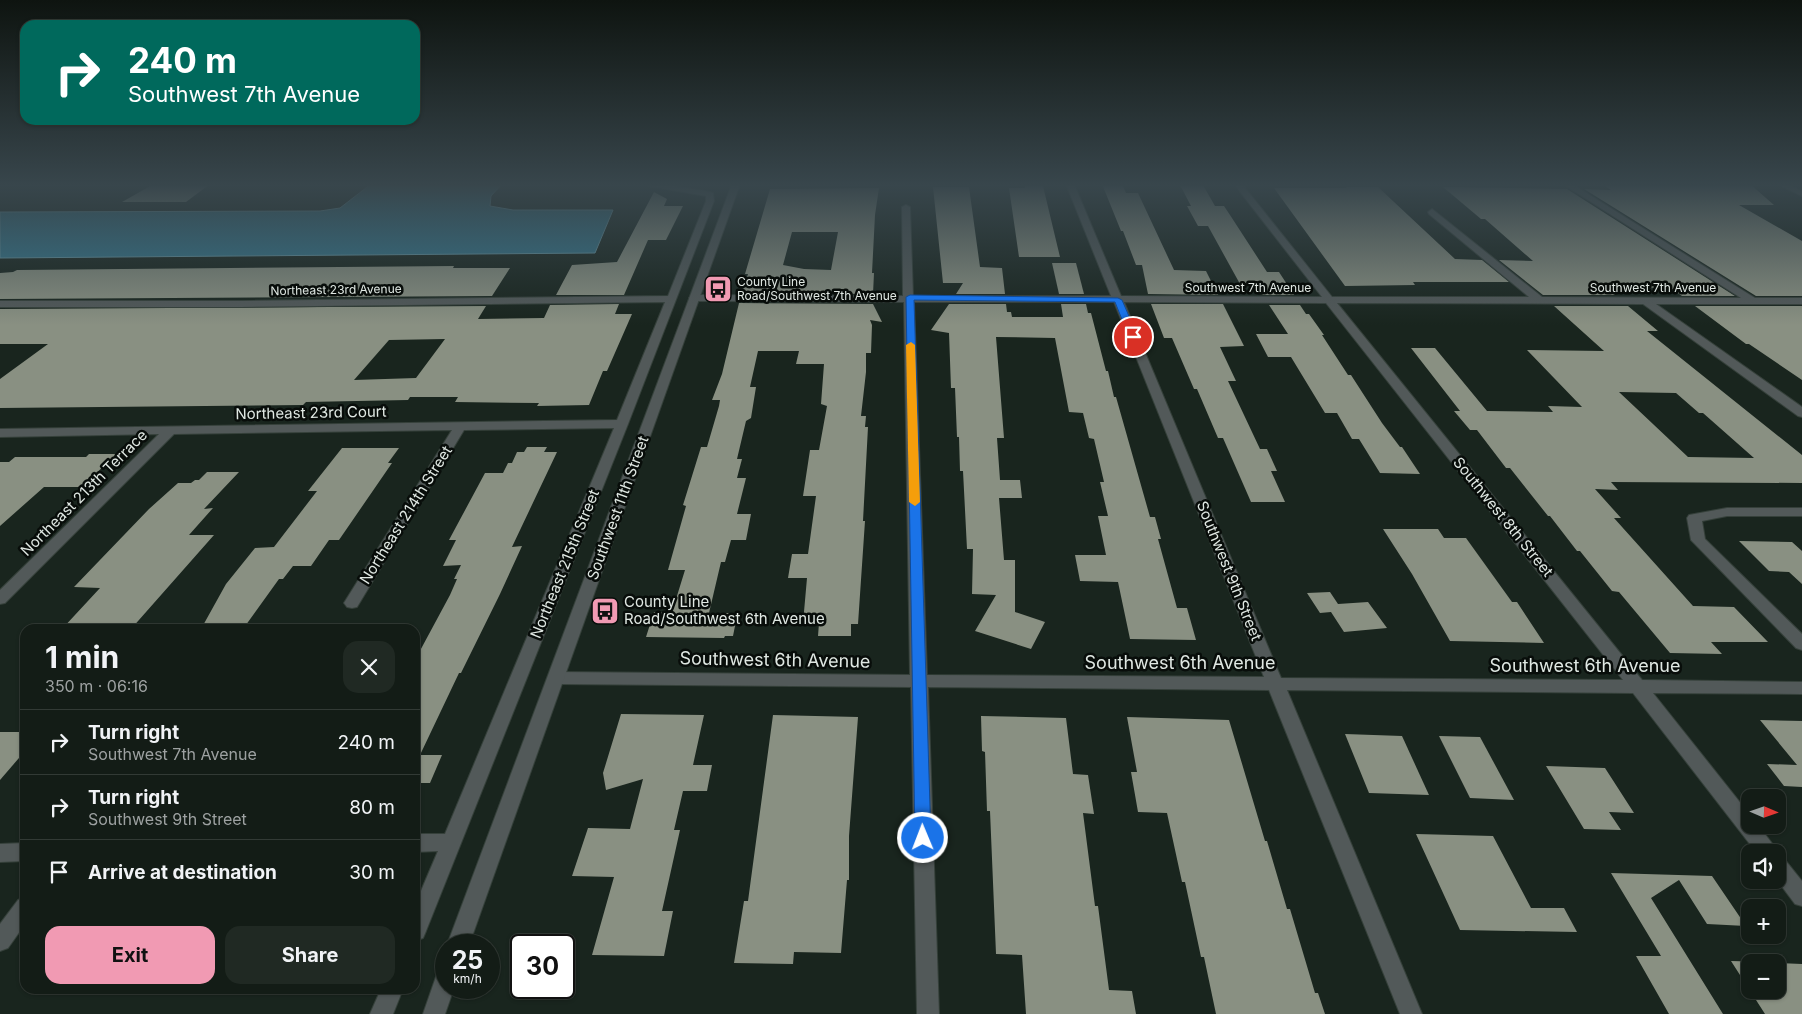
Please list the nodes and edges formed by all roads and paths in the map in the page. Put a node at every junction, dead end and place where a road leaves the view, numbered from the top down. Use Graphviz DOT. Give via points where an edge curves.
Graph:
graph roads {
  1 [pos="698,231"];
  2 [pos="719,231"];
  3 [pos="907,231"];
  4 [pos="1090,231"];
  5 [pos="1275,231"];
  6 [pos="1456,231"];
  7 [pos="1642,231"];
  8 [pos="910,297"];
  9 [pos="694,298"];
  10 [pos="672,299"];
  11 [pos="1118,300"];
  12 [pos="1329,300"];
  13 [pos="1540,300"];
  14 [pos="1646,301"];
  15 [pos="1752,301"];
  16 [pos="1802,301"];
  17 [pos="0,304"];
  18 [pos="1802,413"];
  19 [pos="622,424"];
  20 [pos="460,427"];
  21 [pos="169,432"];
  22 [pos="0,433"];
  23 [pos="1802,512"];
  24 [pos="0,599"];
  25 [pos="352,603"];
  26 [pos="1802,644"];
  27 [pos="557,678"];
  28 [pos="919,682"];
  29 [pos="1276,684"];
  30 [pos="1639,686"];
  31 [pos="1802,688"];
  32 [pos="451,842"];
  33 [pos="420,843"];
  34 [pos="1761,844"];
  35 [pos="0,852"];
  36 [pos="20,852"];
  37 [pos="1786,876"];
  38 [pos="1802,897"];
  39 [pos="20,914"];
  40 [pos="420,919"];
  41 [pos="462,934"];
  42 [pos="0,941"];
  43 [pos="390,994"];
  44 [pos="439,999"];
  45 [pos="381,1014"];
  46 [pos="434,1014"];
  47 [pos="928,1014"];
  48 [pos="1411,1014"];
  1 -- 10 [label="street, Northeast 215th Street"];
  2 -- 9 [label="street, Southwest 11th Street"];
  3 -- 8 [label="street"];
  4 -- 11 [label="street, Southwest 9th Street"];
  5 -- 12 [label="street, Southwest 8th Street"];
  6 -- 13 [label="street"];
  7 -- 15 [label="street"];
  8 -- 9 [label="street, Southwest 7th Avenue"];
  8 -- 11 [label="street, Southwest 7th Avenue"];
  8 -- 28 [label="street"];
  9 -- 27 [label="street, Southwest 11th Street"];
  10 -- 17 [label="street, Northeast 23rd Avenue"];
  10 -- 19 [label="street, Northeast 215th Street"];
  11 -- 12 [label="street, Southwest 7th Avenue"];
  11 -- 29 [label="street, Southwest 9th Street"];
  12 -- 13 [label="street, Southwest 7th Avenue"];
  12 -- 30 [label="street, Southwest 8th Street"];
  13 -- 14 [label="street, Southwest 7th Avenue"];
  14 -- 15 [label="street, Southwest 7th Avenue"];
  14 -- 18 [label="street"];
  15 -- 16 [label="street, Southwest 7th Avenue"];
  19 -- 20 [label="street, Northeast 23rd Court"];
  19 -- 32 [label="street, Northeast 215th Street"];
  20 -- 21 [label="street, Northeast 23rd Court"];
  20 -- 25 [label="street, Northeast 214th Street"];
  21 -- 22 [label="street, Northeast 23rd Court"];
  21 -- 24 [label="street, Northeast 213th Terrace"];
  23 -- 26 [label="street" via="1728,512 1694,518 1698,540"];
  27 -- 28 [label="street, Southwest 6th Avenue"];
  27 -- 41 [label="street, Southwest 11th Street"];
  28 -- 29 [label="street, Southwest 6th Avenue"];
  28 -- 47 [label="street"];
  29 -- 30 [label="street, Southwest 6th Avenue"];
  29 -- 48 [label="street, Southwest 9th Street"];
  30 -- 31 [label="street, Southwest 6th Avenue"];
  30 -- 34 [label="street, Southwest 8th Street"];
  32 -- 33 [label="street"];
  32 -- 40 [label="street, Northeast 215th Street"];
  35 -- 36 [label="street"];
  37 -- 38 [label="street"];
  39 -- 42 [label="street"];
  43 -- 45 [label="street"];
  44 -- 46 [label="street"];
}
